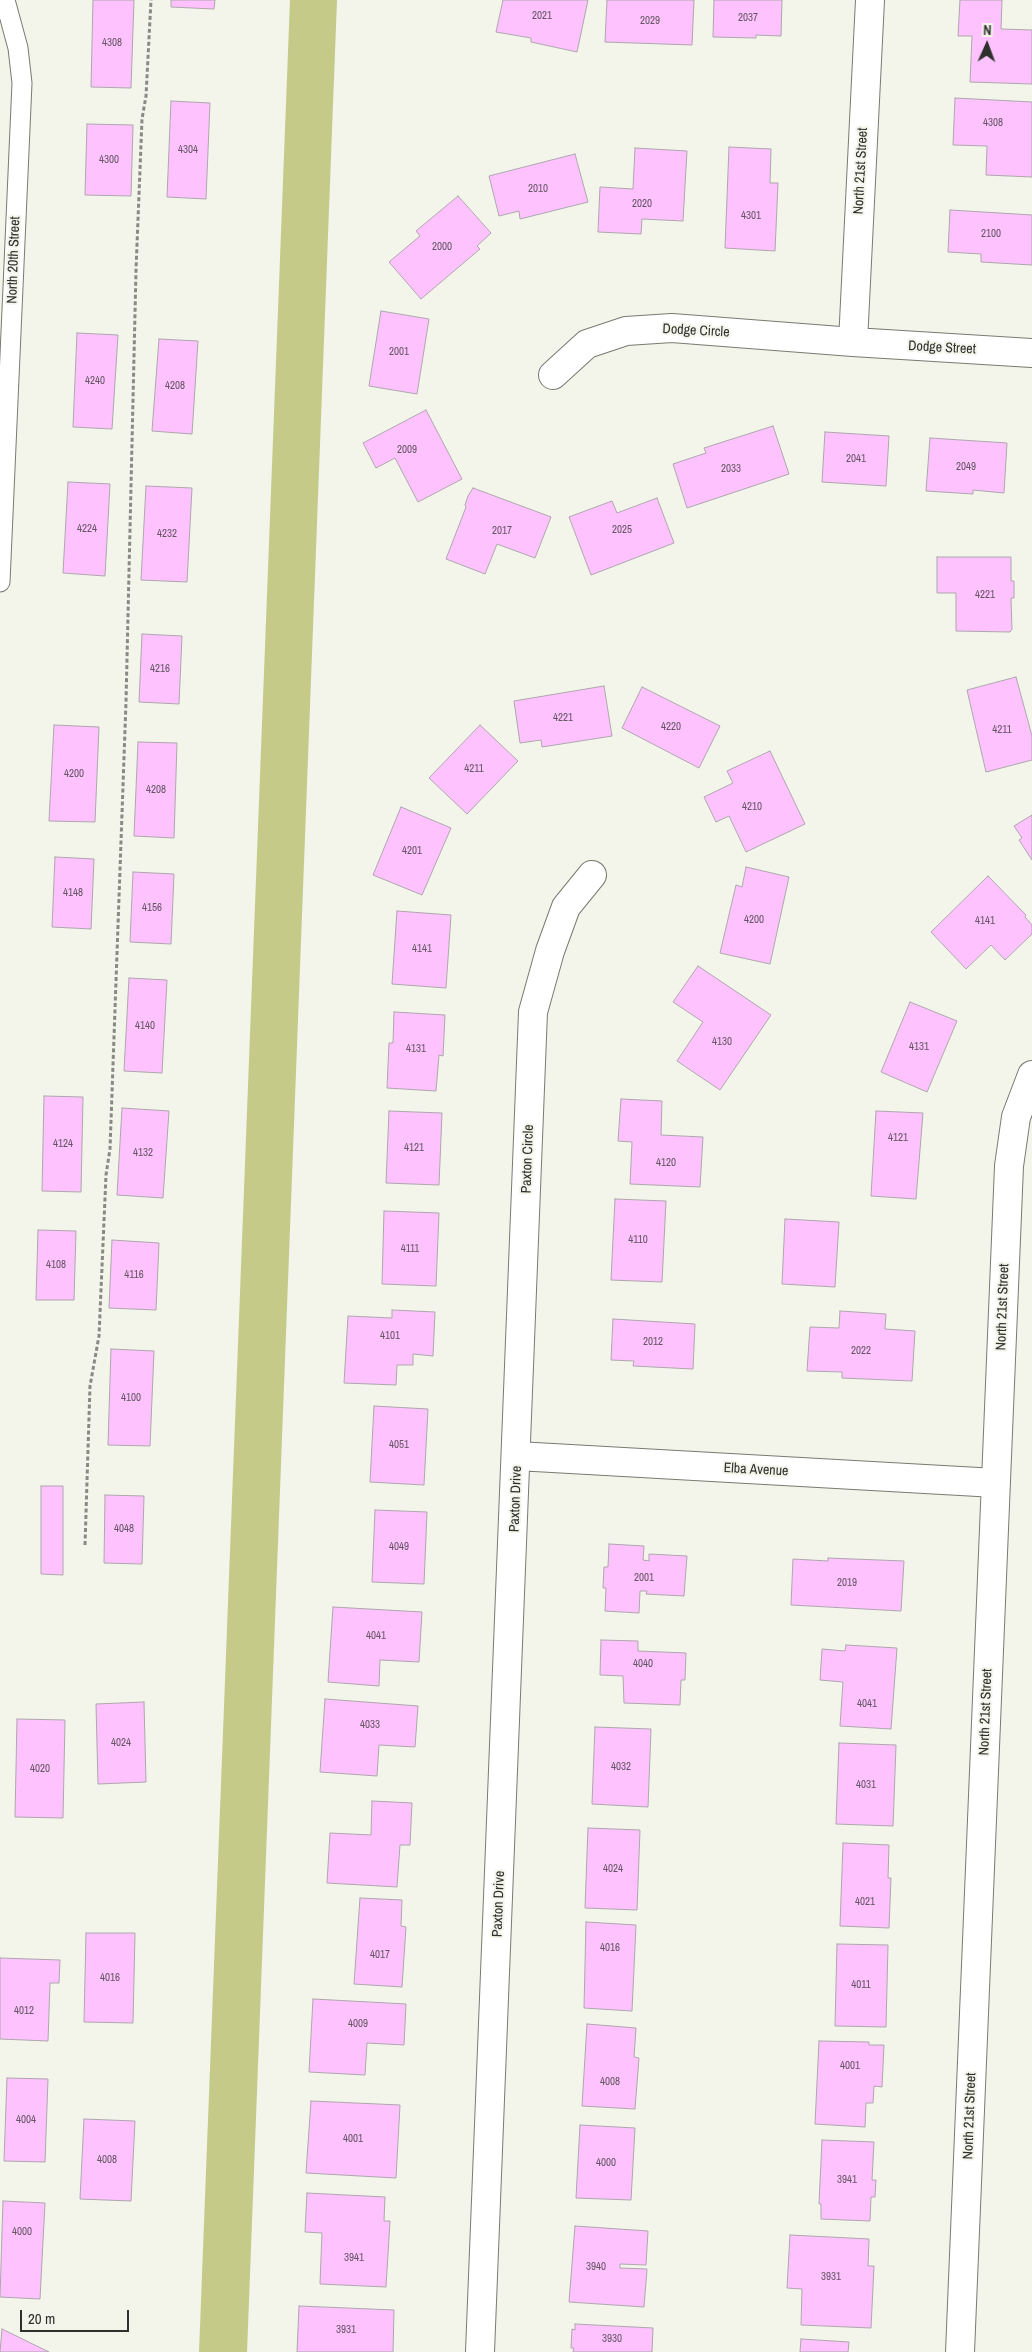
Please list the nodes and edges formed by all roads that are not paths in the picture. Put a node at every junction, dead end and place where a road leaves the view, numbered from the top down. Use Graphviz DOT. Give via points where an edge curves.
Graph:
graph roads {
  1 [pos="5,0"];
  2 [pos="870,0"];
  3 [pos="853,342"];
  4 [pos="1032,353"];
  5 [pos="553,375"];
  6 [pos="0,582"];
  7 [pos="592,875"];
  8 [pos="1032,1074"];
  9 [pos="517,1456"];
  10 [pos="996,1482"];
  11 [pos="480,2352"];
  12 [pos="960,2352"];
  1 -- 6 [label="lane, North 20th Street" via="18,48 22,83"];
  2 -- 3 [label="street, North 21st Street"];
  3 -- 4 [label="street, Dodge Street"];
  3 -- 5 [label="street, Dodge Circle" via="672,328 626,332 587,344"];
  7 -- 9 [label="street, Paxton Circle" via="566,908 533,1012"];
  8 -- 10 [label="street, North 21st Street" via="1016,1117 1009,1166"];
  9 -- 10 [label="street, Elba Avenue"];
  9 -- 11 [label="street, Paxton Drive"];
  10 -- 12 [label="street, North 21st Street"];
}
